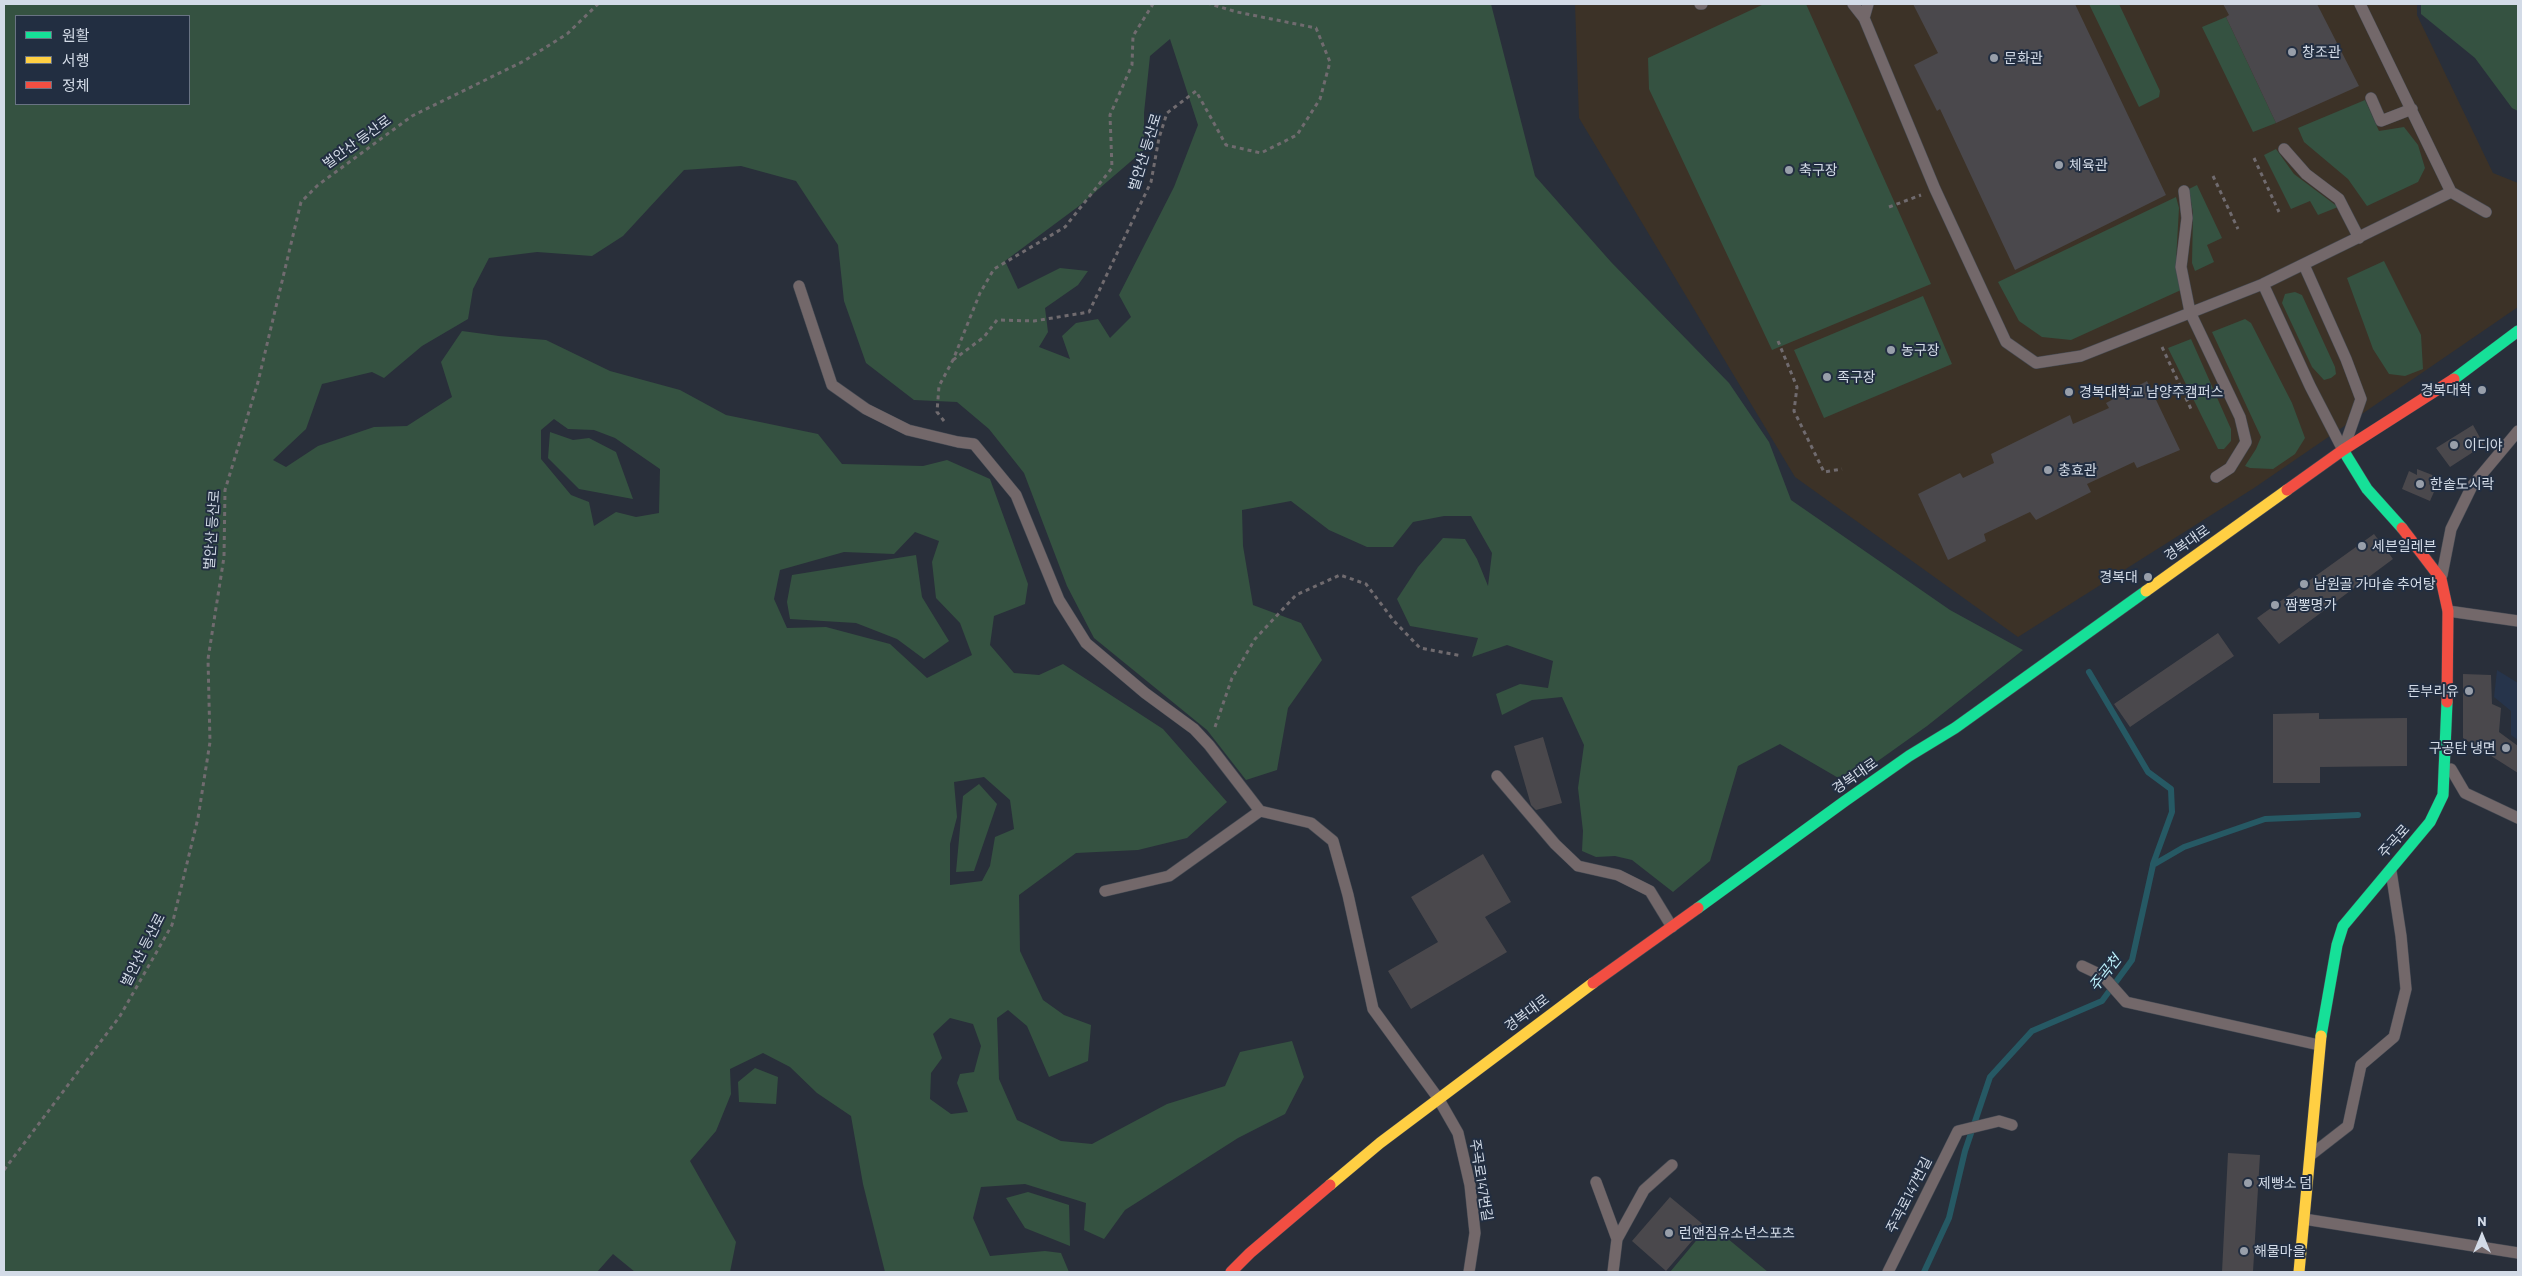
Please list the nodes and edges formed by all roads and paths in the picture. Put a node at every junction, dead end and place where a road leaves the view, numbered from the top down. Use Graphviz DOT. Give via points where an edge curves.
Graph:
graph roads {
  1 [pos="598,4"];
  2 [pos="1153,4"];
  3 [pos="1210,4"];
  4 [pos="1853,4"];
  5 [pos="1868,4"];
  6 [pos="2360,4"];
  7 [pos="1864,18"];
  8 [pos="2370,98"];
  9 [pos="2412,109"];
  10 [pos="2284,149"];
  11 [pos="2254,158"];
  12 [pos="2213,176"];
  13 [pos="1935,189"];
  14 [pos="2184,191"];
  15 [pos="2451,192"];
  16 [pos="1889,208"];
  17 [pos="2279,212"];
  18 [pos="2486,212"];
  19 [pos="2238,230"];
  20 [pos="2359,238"];
  21 [pos="2304,265"];
  22 [pos="2263,284"];
  23 [pos="799,286"];
  24 [pos="2190,312"];
  25 [pos="2518,332"];
  26 [pos="1778,341"];
  27 [pos="2162,347"];
  28 [pos="953,360"];
  29 [pos="2191,408"];
  30 [pos="2518,431"];
  31 [pos="958,442"];
  32 [pos="2343,450"];
  33 [pos="1842,469"];
  34 [pos="2216,477"];
  35 [pos="2441,579"];
  36 [pos="2448,611"];
  37 [pos="2518,621"];
  38 [pos="1462,656"];
  39 [pos="1209,745"];
  40 [pos="2446,759"];
  41 [pos="1496,776"];
  42 [pos="1260,811"];
  43 [pos="2518,818"];
  44 [pos="2391,867"];
  45 [pos="1105,891"];
  46 [pos="1672,927"];
  47 [pos="2082,966"];
  48 [pos="2320,1045"];
  49 [pos="1438,1098"];
  50 [pos="2012,1125"];
  51 [pos="2311,1154"];
  52 [pos="1672,1165"];
  53 [pos="4,1170"];
  54 [pos="1596,1182"];
  55 [pos="2304,1219"];
  56 [pos="1617,1239"];
  57 [pos="2518,1253"];
  58 [pos="1231,1272"];
  59 [pos="1469,1272"];
  60 [pos="1613,1272"];
  61 [pos="1888,1272"];
  62 [pos="2299,1272"];
  1 -- 53 [label="path, 벌안산 등산로" via="567,34 524,61 412,116 318,185 301,202 258,382 225,490 224,557 208,659 210,742 198,818 172,925 120,1016"];
  2 -- 28 [label="path, 벌안산 등산로" via="1133,36 1132,65 1110,115 1112,168 1065,227 994,269 980,293"];
  3 -- 28 [label="path, 벌안산 등산로" via="1316,28 1330,62 1320,99 1297,135 1261,152 1226,145 1196,91 1167,113 1158,138 1151,182 1089,312 1034,321 997,320 984,337"];
  4 -- 7 [label="lane"];
  5 -- 7 [label="lane"];
  6 -- 9 [label="lane"];
  7 -- 13 [label="lane"];
  8 -- 9 [label="lane" via="2381,121"];
  9 -- 15 [label="lane"];
  10 -- 20 [label="lane" via="2306,174 2339,199"];
  11 -- 17 [label="path"];
  12 -- 19 [label="path"];
  13 -- 16 [label="path"];
  13 -- 24 [label="lane" via="2006,342 2036,363 2081,356"];
  14 -- 24 [label="lane" via="2187,218 2181,266"];
  15 -- 18 [label="lane"];
  15 -- 20 [label="lane"];
  20 -- 21 [label="lane"];
  21 -- 22 [label="lane"];
  21 -- 32 [label="lane" via="2346,359 2360,399"];
  22 -- 24 [label="lane"];
  22 -- 32 [label="lane"];
  23 -- 31 [label="lane" via="832,385 908,430"];
  24 -- 34 [label="lane" via="2240,417 2246,442 2230,468"];
  25 -- 32 [label="street, 경복대로" via="2458,376"];
  26 -- 33 [label="path" via="1797,387 1794,411 1824,472"];
  27 -- 29 [label="path"];
  28 -- 31 [label="path, 벌안산 등산로" via="939,386 937,412"];
  30 -- 35 [label="lane" via="2472,486 2450,529"];
  31 -- 39 [label="lane" via="974,444 1016,494 1058,600 1086,643 1194,729"];
  32 -- 35 [label="street, 주곡로" via="2367,489 2397,521"];
  32 -- 46 [label="street, 경복대로"];
  35 -- 36 [label="street, 주곡로"];
  36 -- 37 [label="lane"];
  36 -- 40 [label="street, 주곡로"];
  38 -- 39 [label="path" via="1420,648 1366,584 1340,575 1296,595 1256,639 1232,678"];
  39 -- 42 [label="lane"];
  40 -- 43 [label="lane" via="2465,793"];
  40 -- 44 [label="street, 주곡로" via="2443,795 2437,809 2416,841"];
  41 -- 46 [label="lane" via="1578,866 1618,875 1650,891"];
  42 -- 45 [label="lane" via="1168,876"];
  42 -- 49 [label="lane, 주곡로147번길" via="1311,823 1333,841 1373,1009"];
  44 -- 48 [label="street, 주곡로" via="2343,926"];
  44 -- 51 [label="lane" via="2406,989 2394,1037 2360,1065 2348,1126"];
  46 -- 49 [label="street, 경복대로"];
  47 -- 48 [label="lane" via="2102,976 2126,1002"];
  48 -- 51 [label="street, 주곡로"];
  49 -- 58 [label="street, 경복대로" via="1380,1142"];
  49 -- 59 [label="lane, 주곡로147번길" via="1458,1133 1470,1185 1475,1234"];
  50 -- 61 [label="lane, 주곡로147번길" via="1999,1121 1958,1131"];
  51 -- 55 [label="street, 주곡로"];
  52 -- 56 [label="lane" via="1644,1190"];
  54 -- 56 [label="lane"];
  55 -- 57 [label="lane"];
  55 -- 62 [label="street, 주곡로"];
  56 -- 60 [label="lane"];
}
